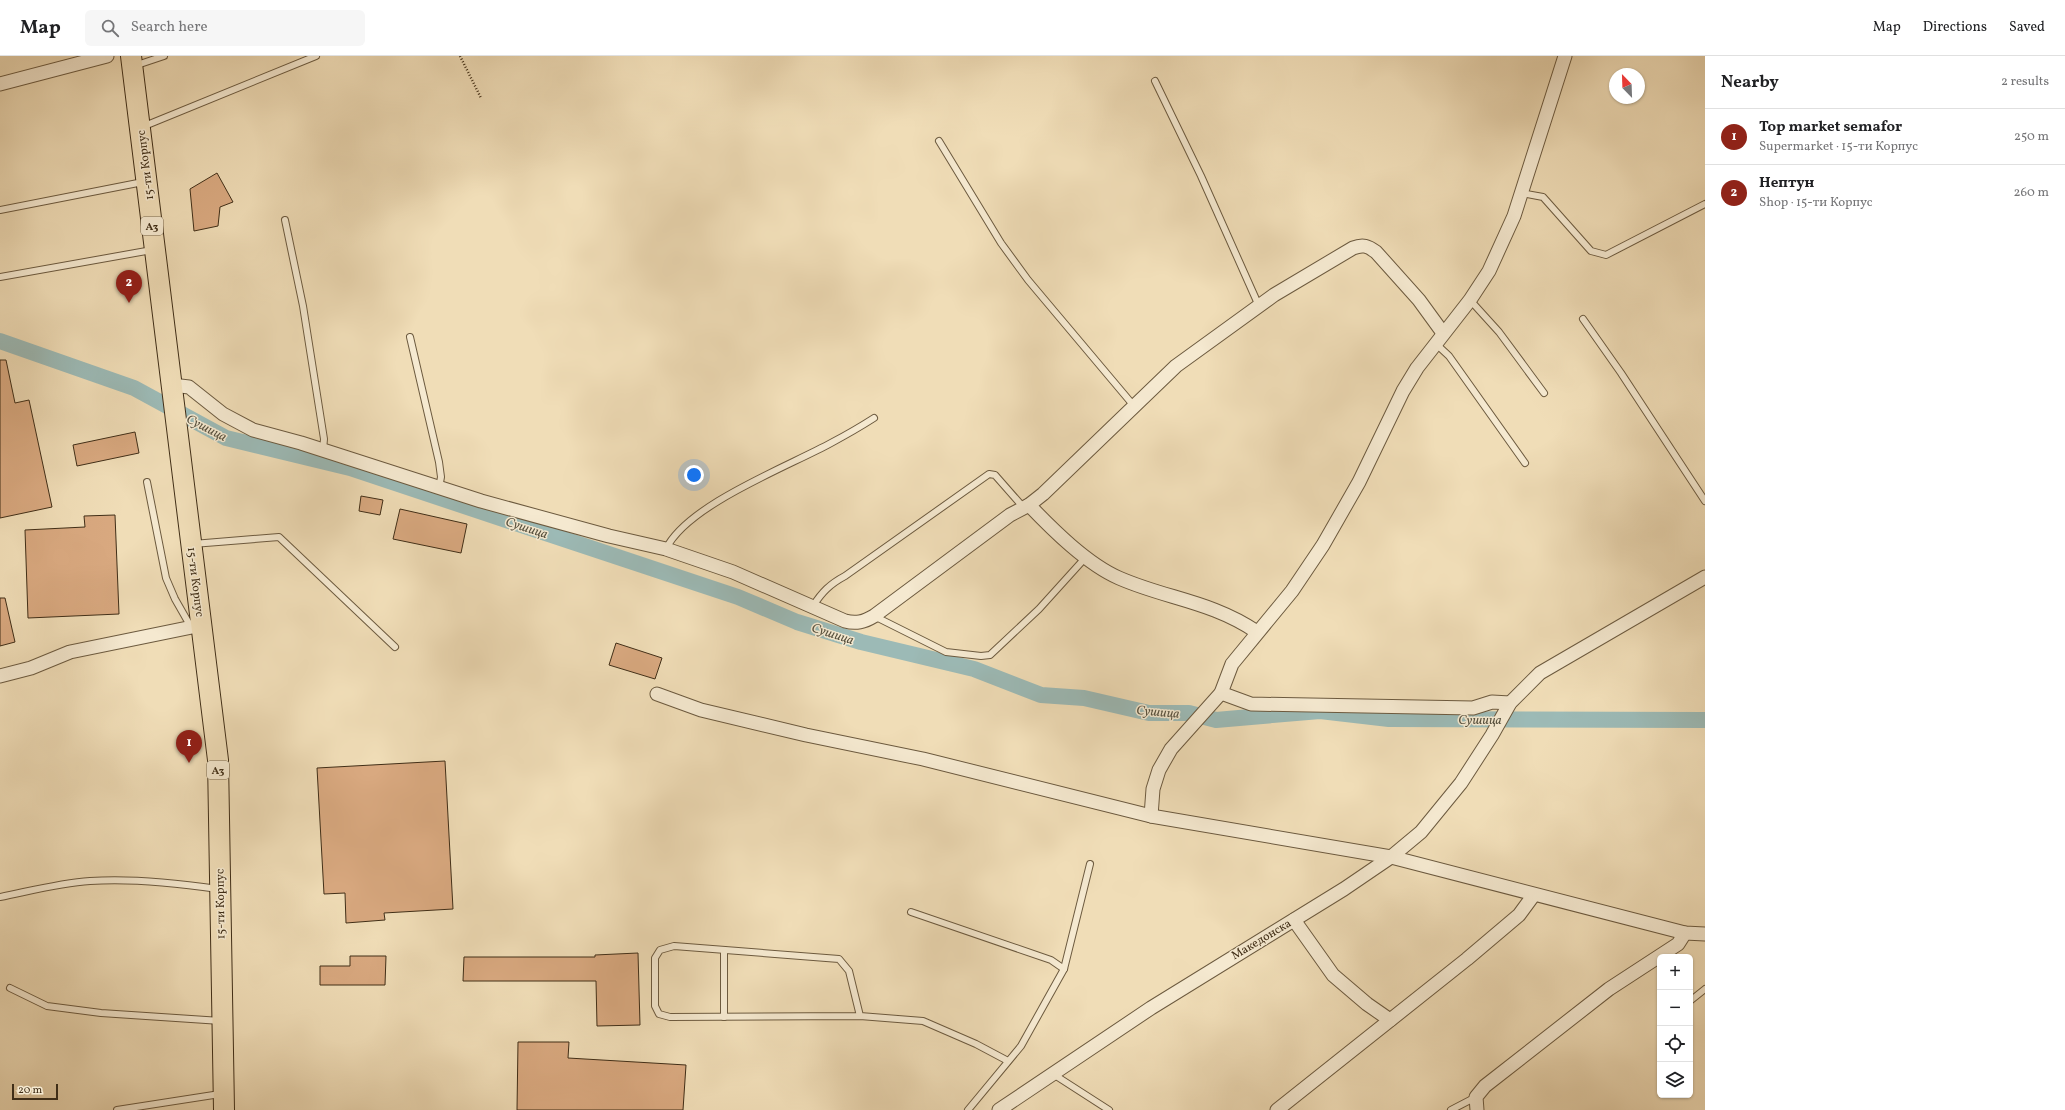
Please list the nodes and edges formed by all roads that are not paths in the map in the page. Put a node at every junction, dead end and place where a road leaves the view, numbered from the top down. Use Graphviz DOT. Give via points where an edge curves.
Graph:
graph roads {
  1 [pos="107,56"];
  2 [pos="164,56"];
  3 [pos="316,56"];
  4 [pos="1566,56"];
  5 [pos="132,61"];
  6 [pos="1155,81"];
  7 [pos="0,84"];
  8 [pos="140,127"];
  9 [pos="939,140"];
  10 [pos="147,181"];
  11 [pos="1521,193"];
  12 [pos="1705,204"];
  13 [pos="0,210"];
  14 [pos="285,220"];
  15 [pos="155,250"];
  16 [pos="0,277"];
  17 [pos="1470,300"];
  18 [pos="1259,306"];
  19 [pos="1583,319"];
  20 [pos="410,337"];
  21 [pos="1439,338"];
  22 [pos="172,390"];
  23 [pos="1544,393"];
  24 [pos="1134,406"];
  25 [pos="874,418"];
  26 [pos="323,450"];
  27 [pos="1525,463"];
  28 [pos="147,482"];
  29 [pos="439,488"];
  30 [pos="1705,501"];
  31 [pos="1027,506"];
  32 [pos="192,544"];
  33 [pos="666,549"];
  34 [pos="1086,557"];
  35 [pos="1705,577"];
  36 [pos="813,606"];
  37 [pos="874,616"];
  38 [pos="197,626"];
  39 [pos="1257,632"];
  40 [pos="395,647"];
  41 [pos="0,676"];
  42 [pos="1221,693"];
  43 [pos="657,694"];
  44 [pos="1510,703"];
  45 [pos="1151,816"];
  46 [pos="1391,857"];
  47 [pos="1090,864"];
  48 [pos="220,889"];
  49 [pos="1533,896"];
  50 [pos="0,897"];
  51 [pos="911,912"];
  52 [pos="1294,920"];
  53 [pos="1685,934"];
  54 [pos="1705,934"];
  55 [pos="724,950"];
  56 [pos="1064,969"];
  57 [pos="10,988"];
  58 [pos="1705,989"];
  59 [pos="1693,999"];
  60 [pos="860,1016"];
  61 [pos="724,1017"];
  62 [pos="1390,1020"];
  63 [pos="222,1021"];
  64 [pos="1008,1061"];
  65 [pos="1053,1074"];
  66 [pos="224,1102"];
  67 [pos="1476,1104"];
  68 [pos="117,1110"];
  69 [pos="968,1110"];
  70 [pos="999,1110"];
  71 [pos="1109,1110"];
  72 [pos="1277,1110"];
  73 [pos="1451,1110"];
  1 -- 7 [label="street"];
  2 -- 5 [label="lane"];
  3 -- 8 [label="lane"];
  4 -- 11 [label="street"];
  5 -- 8 [label="main road, 15-ти Корпус / A3"];
  6 -- 18 [label="lane" via="1198,169"];
  8 -- 10 [label="main road, 15-ти Корпус / A3"];
  9 -- 24 [label="lane" via="1021,269"];
  10 -- 13 [label="lane"];
  10 -- 15 [label="main road, 15-ти Корпус / A3"];
  11 -- 12 [label="lane" via="1543,196 1591,251 1606,255"];
  11 -- 17 [label="street" via="1514,216 1489,271"];
  14 -- 26 [label="lane" via="303,306 324,439"];
  15 -- 16 [label="lane"];
  15 -- 22 [label="main road, 15-ти Корпус / A3"];
  17 -- 21 [label="street"];
  17 -- 23 [label="lane" via="1499,332"];
  18 -- 21 [label="street" via="1353,248 1369,246 1389,264"];
  18 -- 24 [label="street" via="1176,366"];
  19 -- 30 [label="lane"];
  20 -- 29 [label="lane" via="439,462"];
  21 -- 27 [label="lane"];
  21 -- 39 [label="street" via="1403,391 1359,482 1323,545 1292,591"];
  22 -- 26 [label="street" via="189,387 223,414 253,430"];
  22 -- 32 [label="main road, 15-ти Корпус / A3"];
  24 -- 31 [label="street" via="1084,456"];
  25 -- 33 [label="lane" via="832,443 744,487 698,515 671,538"];
  26 -- 29 [label="street"];
  28 -- 38 [label="lane" via="166,578 175,599"];
  29 -- 33 [label="street" via="609,536"];
  31 -- 34 [label="street"];
  31 -- 36 [label="lane" via="995,475 989,474 830,584 822,591"];
  31 -- 37 [label="street" via="1010,515"];
  32 -- 38 [label="main road, 15-ти Корпус / A3"];
  32 -- 40 [label="lane" via="279,537"];
  33 -- 36 [label="street" via="733,572"];
  34 -- 37 [label="lane" via="1039,609 990,654 981,656 946,652"];
  34 -- 39 [label="street" via="1116,577 1142,588 1214,609 1241,621"];
  35 -- 44 [label="street, Македонска" via="1540,673"];
  36 -- 37 [label="street" via="851,622 865,622"];
  38 -- 41 [label="street" via="70,652 32,668"];
  38 -- 48 [label="main road, 15-ти Корпус / A3" via="218,760"];
  39 -- 42 [label="street" via="1232,664"];
  42 -- 44 [label="street" via="1251,704 1473,708 1492,702"];
  42 -- 45 [label="street" via="1182,734 1159,770 1153,790"];
  43 -- 45 [label="street" via="701,710 923,759"];
  44 -- 46 [label="street, Македонска" via="1461,783 1420,832"];
  45 -- 46 [label="street"];
  46 -- 49 [label="street"];
  46 -- 52 [label="street, Македонска"];
  47 -- 56 [label="lane"];
  48 -- 50 [label="lane" via="123,880 90,881"];
  48 -- 63 [label="main road, 15-ти Корпус / A3"];
  49 -- 53 [label="street"];
  49 -- 62 [label="street" via="1519,915"];
  51 -- 56 [label="lane" via="1051,960"];
  52 -- 62 [label="street" via="1333,975 1366,1004"];
  52 -- 65 [label="street, Македонска" via="1151,1008"];
  53 -- 54 [label="street"];
  53 -- 67 [label="street" via="1678,944 1609,989 1485,1086"];
  55 -- 60 [label="lane" via="839,959 849,971"];
  55 -- 61 [label="lane"];
  55 -- 61 [label="lane" via="674,946 660,950 655,958 655,1006 660,1014 670,1017"];
  56 -- 64 [label="lane" via="1021,1046"];
  57 -- 63 [label="lane" via="47,1006 101,1013"];
  58 -- 59 [label="lane"];
  60 -- 61 [label="lane"];
  60 -- 64 [label="lane" via="923,1021"];
  62 -- 72 [label="street"];
  63 -- 66 [label="main road, 15-ти Корпус / A3"];
  64 -- 69 [label="lane"];
  65 -- 70 [label="street, Македонска"];
  65 -- 71 [label="lane"];
  66 -- 68 [label="lane"];
  67 -- 73 [label="lane"];
}
